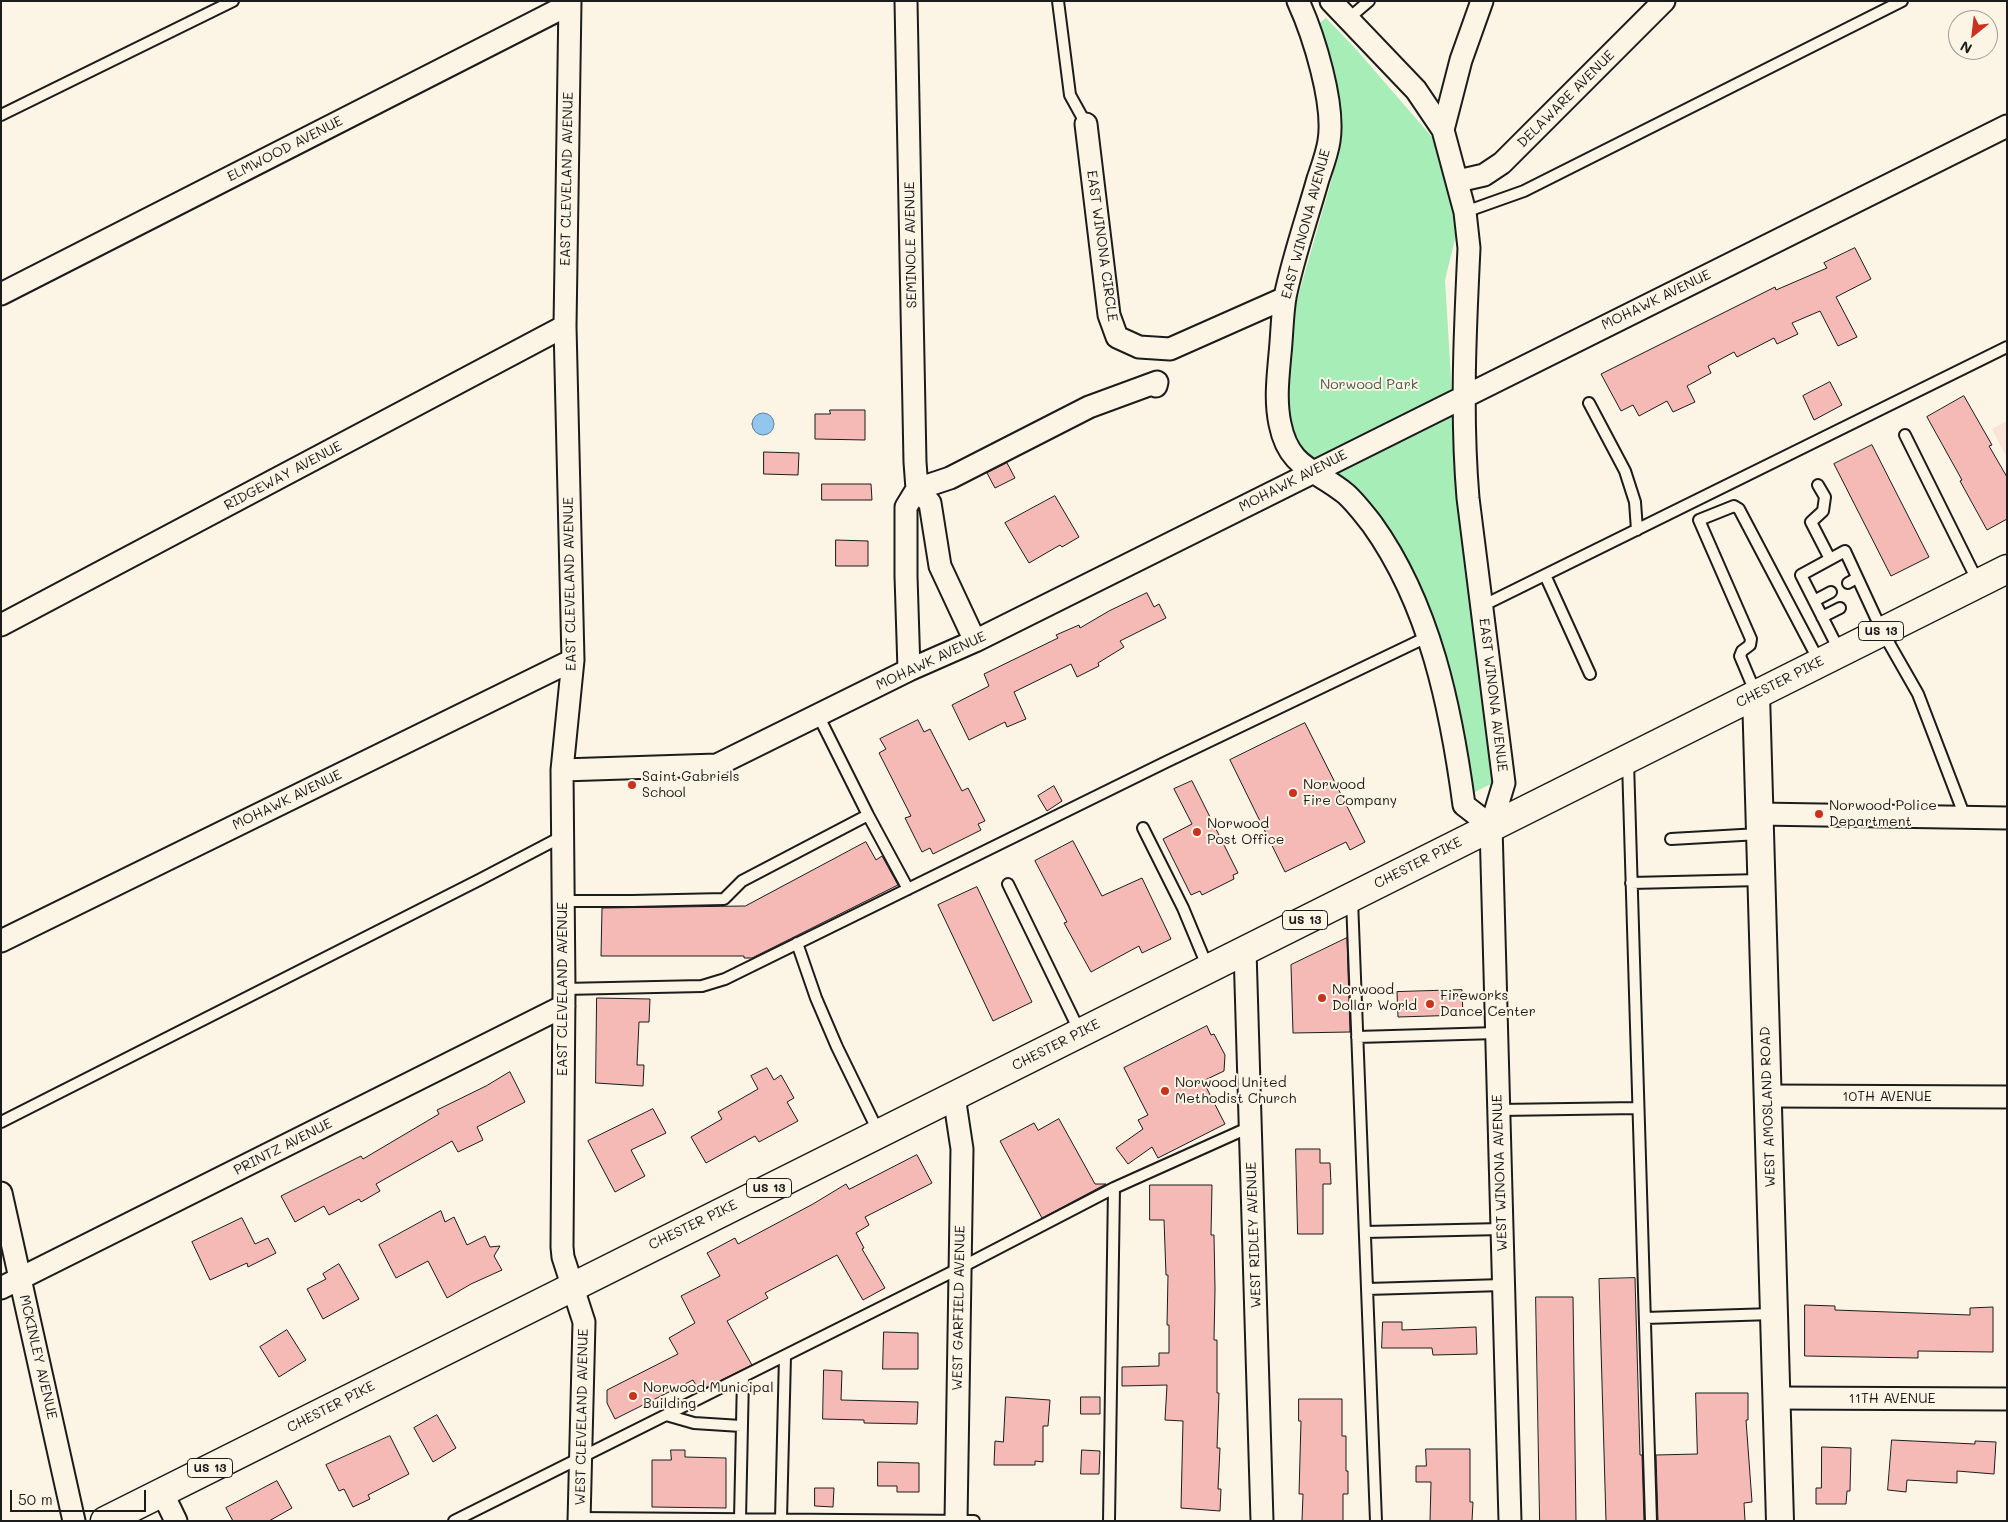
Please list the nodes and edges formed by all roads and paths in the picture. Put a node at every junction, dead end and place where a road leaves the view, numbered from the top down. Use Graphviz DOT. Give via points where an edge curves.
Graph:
graph roads {
  1 [pos="233,1"];
  2 [pos="906,1"];
  3 [pos="1058,1"];
  4 [pos="1298,1"];
  5 [pos="1331,1"];
  6 [pos="1369,1"];
  7 [pos="1664,1"];
  8 [pos="1902,1"];
  9 [pos="570,3"];
  10 [pos="1478,3"];
  11 [pos="1348,19"];
  12 [pos="1,115"];
  13 [pos="1086,124"];
  14 [pos="2007,126"];
  15 [pos="1443,130"];
  16 [pos="1458,181"];
  17 [pos="1465,212"];
  18 [pos="1,294"];
  19 [pos="1285,298"];
  20 [pos="565,326"];
  21 [pos="2007,347"];
  22 [pos="1156,386"];
  23 [pos="1464,396"];
  24 [pos="1589,403"];
  25 [pos="1905,435"];
  26 [pos="1311,472"];
  27 [pos="1818,485"];
  28 [pos="918,489"];
  29 [pos="1692,503"];
  30 [pos="1699,520"];
  31 [pos="1637,530"];
  32 [pos="1830,559"];
  33 [pos="2007,569"];
  34 [pos="1545,575"];
  35 [pos="1978,583"];
  36 [pos="1831,592"];
  37 [pos="1814,601"];
  38 [pos="1482,606"];
  39 [pos="1840,608"];
  40 [pos="1822,617"];
  41 [pos="1,625"];
  42 [pos="1882,631"];
  43 [pos="1427,637"];
  44 [pos="975,641"];
  45 [pos="1830,657"];
  46 [pos="573,660"];
  47 [pos="909,670"];
  48 [pos="1590,674"];
  49 [pos="1756,694"];
  50 [pos="818,715"];
  51 [pos="1628,758"];
  52 [pos="562,770"];
  53 [pos="868,815"];
  54 [pos="1965,818"];
  55 [pos="2007,818"];
  56 [pos="1759,824"];
  57 [pos="1491,826"];
  58 [pos="1143,828"];
  59 [pos="563,836"];
  60 [pos="1671,839"];
  61 [pos="1761,880"];
  62 [pos="1632,883"];
  63 [pos="1008,884"];
  64 [pos="908,889"];
  65 [pos="1352,896"];
  66 [pos="562,901"];
  67 [pos="1,941"];
  68 [pos="798,943"];
  69 [pos="1246,950"];
  70 [pos="1208,969"];
  71 [pos="564,997"];
  72 [pos="1497,1032"];
  73 [pos="1080,1033"];
  74 [pos="1358,1037"];
  75 [pos="954,1096"];
  76 [pos="1768,1096"];
  77 [pos="2007,1097"];
  78 [pos="1638,1108"];
  79 [pos="1499,1110"];
  80 [pos="1,1122"];
  81 [pos="1250,1127"];
  82 [pos="879,1134"];
  83 [pos="1114,1188"];
  84 [pos="1,1193"];
  85 [pos="1502,1229"];
  86 [pos="1365,1232"];
  87 [pos="960,1268"];
  88 [pos="20,1280"];
  89 [pos="573,1285"];
  90 [pos="1503,1285"];
  91 [pos="1,1288"];
  92 [pos="1367,1289"];
  93 [pos="1774,1314"];
  94 [pos="1645,1318"];
  95 [pos="785,1356"];
  96 [pos="742,1377"];
  97 [pos="1776,1398"];
  98 [pos="2007,1399"];
  99 [pos="666,1415"];
  100 [pos="741,1426"];
  101 [pos="580,1459"];
  102 [pos="162,1492"];
  103 [pos="579,1519"];
  104 [pos="740,1519"];
  105 [pos="781,1519"];
  106 [pos="108,1520"];
  107 [pos="956,1520"];
  108 [pos="74,1521"];
  109 [pos="176,1521"];
  110 [pos="454,1521"];
  111 [pos="974,1521"];
  112 [pos="1109,1521"];
  113 [pos="1262,1521"];
  114 [pos="1376,1521"];
  115 [pos="1510,1521"];
  116 [pos="1651,1521"];
  117 [pos="1780,1521"];
  1 -- 12 [label="lane"];
  2 -- 28 [label="street, SEMINOLE AVENUE"];
  3 -- 13 [label="lane" via="1070,95"];
  4 -- 19 [label="street, EAST WINONA AVENUE" via="1310,29 1328,100 1329,140"];
  5 -- 11 [label="street, EAST WINONA AVENUE"];
  6 -- 11 [label="lane"];
  7 -- 16 [label="street, DELAWARE AVENUE" via="1502,163 1484,175"];
  8 -- 17 [label="lane" via="1524,191"];
  9 -- 18 [label="street, ELMWOOD AVENUE"];
  9 -- 20 [label="street, EAST CLEVELAND AVENUE"];
  10 -- 15 [label="street"];
  11 -- 15 [label="street, EAST WINONA AVENUE" via="1416,90"];
  13 -- 19 [label="street, EAST WINONA CIRCLE" via="1109,315 1116,337 1139,347 1170,349"];
  14 -- 23 [label="street, MOHAWK AVENUE"];
  15 -- 16 [label="street, EAST WINONA AVENUE"];
  16 -- 17 [label="street, EAST WINONA AVENUE"];
  17 -- 23 [label="street, EAST WINONA AVENUE" via="1469,248"];
  19 -- 26 [label="street, EAST WINONA AVENUE" via="1277,387 1280,423 1290,452"];
  20 -- 41 [label="street, RIDGEWAY AVENUE"];
  20 -- 46 [label="street, EAST CLEVELAND AVENUE"];
  21 -- 29 [label="lane"];
  22 -- 28 [label="street" via="1157,382 1089,407 950,478"];
  23 -- 26 [label="street, MOHAWK AVENUE"];
  23 -- 38 [label="street, EAST WINONA AVENUE" via="1468,498"];
  24 -- 31 [label="lane" via="1626,471 1635,502"];
  25 -- 35 [label="lane"];
  26 -- 43 [label="street, EAST WINONA AVENUE" via="1346,495 1371,523 1397,565"];
  26 -- 44 [label="street, MOHAWK AVENUE"];
  27 -- 32 [label="lane" via="1825,497 1823,511 1811,522"];
  28 -- 44 [label="street, SEMINOLE AVENUE" via="930,503 940,566"];
  28 -- 47 [label="street" via="906,507"];
  29 -- 30 [label="lane"];
  29 -- 31 [label="lane"];
  30 -- 45 [label="lane" via="1734,506 1739,509 1798,622"];
  30 -- 49 [label="lane" via="1751,639 1740,656"];
  31 -- 34 [label="lane"];
  32 -- 37 [label="lane" via="1801,575"];
  32 -- 42 [label="lane" via="1845,551 1853,580"];
  33 -- 35 [label="main road, CHESTER PIKE / US 13"];
  34 -- 38 [label="lane"];
  34 -- 48 [label="lane"];
  35 -- 42 [label="main road, CHESTER PIKE / US 13"];
  36 -- 37 [label="lane"];
  37 -- 40 [label="lane"];
  38 -- 57 [label="street, EAST WINONA AVENUE" via="1504,783"];
  39 -- 40 [label="lane"];
  40 -- 45 [label="lane"];
  42 -- 45 [label="main road, CHESTER PIKE / US 13"];
  42 -- 54 [label="lane" via="1918,694"];
  43 -- 57 [label="street, EAST WINONA AVENUE" via="1449,712 1464,804"];
  43 -- 64 [label="lane"];
  44 -- 47 [label="street, MOHAWK AVENUE"];
  45 -- 49 [label="main road, CHESTER PIKE / US 13"];
  46 -- 52 [label="street, EAST CLEVELAND AVENUE"];
  46 -- 67 [label="street, MOHAWK AVENUE"];
  47 -- 50 [label="street, MOHAWK AVENUE"];
  49 -- 51 [label="main road, CHESTER PIKE / US 13"];
  49 -- 56 [label="street, WEST AMOSLAND ROAD"];
  50 -- 52 [label="street, MOHAWK AVENUE" via="717,765"];
  50 -- 53 [label="lane"];
  51 -- 57 [label="main road, CHESTER PIKE / US 13"];
  51 -- 62 [label="lane"];
  52 -- 59 [label="street, EAST CLEVELAND AVENUE"];
  53 -- 64 [label="lane"];
  53 -- 66 [label="lane" via="742,881 724,899"];
  54 -- 55 [label="street"];
  54 -- 56 [label="street"];
  56 -- 60 [label="lane"];
  56 -- 61 [label="street, WEST AMOSLAND ROAD"];
  57 -- 65 [label="main road, CHESTER PIKE / US 13"];
  57 -- 72 [label="street, WEST WINONA AVENUE"];
  58 -- 70 [label="lane" via="1183,908"];
  59 -- 66 [label="street, EAST CLEVELAND AVENUE"];
  59 -- 80 [label="lane"];
  61 -- 62 [label="lane"];
  61 -- 76 [label="street, WEST AMOSLAND ROAD"];
  62 -- 78 [label="lane"];
  63 -- 73 [label="lane"];
  64 -- 68 [label="lane"];
  65 -- 69 [label="main road, CHESTER PIKE / US 13"];
  65 -- 74 [label="lane"];
  66 -- 71 [label="street, EAST CLEVELAND AVENUE"];
  68 -- 71 [label="lane" via="725,979 702,986"];
  68 -- 82 [label="lane" via="836,1046"];
  69 -- 70 [label="main road, CHESTER PIKE / US 13"];
  69 -- 81 [label="street, WEST RIDLEY AVENUE"];
  70 -- 73 [label="main road, CHESTER PIKE / US 13"];
  71 -- 88 [label="street, PRINTZ AVENUE"];
  71 -- 89 [label="street, EAST CLEVELAND AVENUE" via="562,1247"];
  72 -- 74 [label="lane"];
  72 -- 79 [label="street, WEST WINONA AVENUE"];
  73 -- 75 [label="main road, CHESTER PIKE / US 13"];
  74 -- 86 [label="lane"];
  75 -- 82 [label="main road, CHESTER PIKE / US 13"];
  75 -- 87 [label="street, WEST GARFIELD AVENUE" via="962,1149"];
  76 -- 77 [label="street, 10TH AVENUE"];
  76 -- 93 [label="street, WEST AMOSLAND ROAD"];
  78 -- 79 [label="lane"];
  78 -- 94 [label="lane"];
  79 -- 85 [label="street, WEST WINONA AVENUE"];
  81 -- 83 [label="lane"];
  81 -- 113 [label="street, WEST RIDLEY AVENUE"];
  82 -- 89 [label="main road, CHESTER PIKE / US 13"];
  83 -- 87 [label="lane"];
  83 -- 112 [label="lane"];
  84 -- 88 [label="street, MCKINLEY AVENUE"];
  85 -- 86 [label="lane"];
  85 -- 90 [label="street, WEST WINONA AVENUE"];
  86 -- 92 [label="lane"];
  87 -- 95 [label="lane"];
  87 -- 107 [label="street, WEST GARFIELD AVENUE"];
  88 -- 91 [label="street, PRINTZ AVENUE"];
  88 -- 108 [label="street, MCKINLEY AVENUE"];
  89 -- 101 [label="street, WEST CLEVELAND AVENUE" via="584,1322"];
  89 -- 102 [label="main road, CHESTER PIKE / US 13"];
  90 -- 92 [label="lane"];
  90 -- 115 [label="street, WEST WINONA AVENUE"];
  92 -- 114 [label="lane"];
  93 -- 94 [label="lane"];
  93 -- 97 [label="street, WEST AMOSLAND ROAD"];
  94 -- 116 [label="lane"];
  95 -- 96 [label="lane"];
  95 -- 105 [label="lane"];
  96 -- 99 [label="lane"];
  96 -- 100 [label="lane"];
  97 -- 98 [label="street, 11TH AVENUE"];
  97 -- 117 [label="street, WEST AMOSLAND ROAD"];
  99 -- 100 [label="lane" via="694,1423"];
  99 -- 101 [label="lane"];
  100 -- 104 [label="lane"];
  101 -- 103 [label="street, WEST CLEVELAND AVENUE"];
  101 -- 110 [label="lane"];
  102 -- 106 [label="main road, CHESTER PIKE / US 13"];
  102 -- 109 [label="street"];
  103 -- 104 [label="lane"];
  104 -- 105 [label="lane"];
  105 -- 107 [label="lane"];
  107 -- 111 [label="lane"];
}
